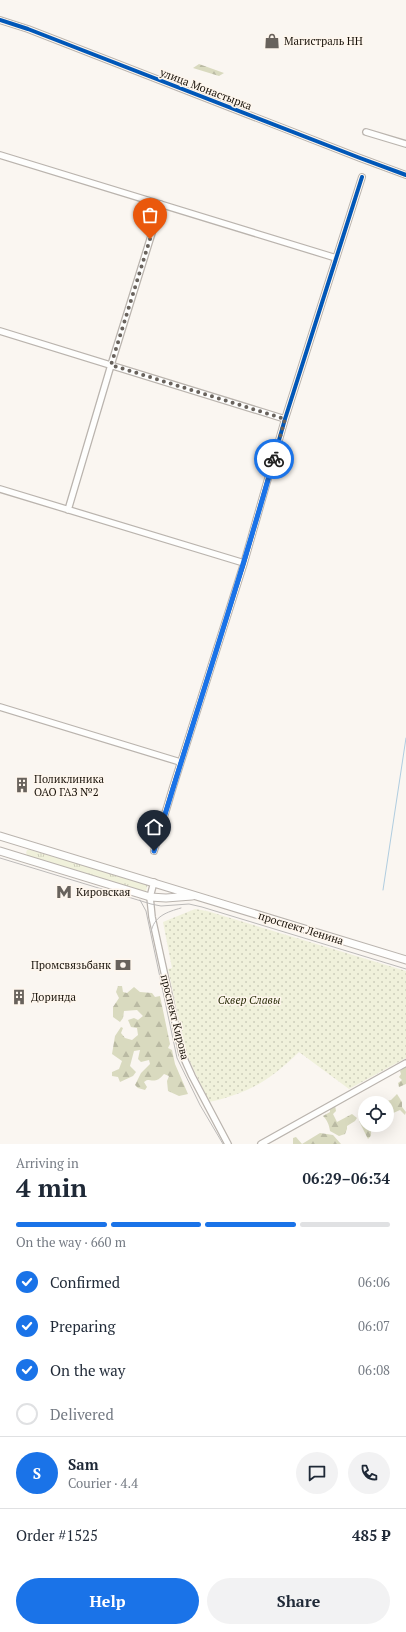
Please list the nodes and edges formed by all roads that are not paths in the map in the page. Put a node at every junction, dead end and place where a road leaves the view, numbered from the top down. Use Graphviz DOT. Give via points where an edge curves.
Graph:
graph roads {
  1 [pos="0,20"];
  2 [pos="366,132"];
  3 [pos="406,144"];
  4 [pos="0,155"];
  5 [pos="406,175"];
  6 [pos="362,177"];
  7 [pos="161,204"];
  8 [pos="336,258"];
  9 [pos="0,331"];
  10 [pos="111,365"];
  11 [pos="285,419"];
  12 [pos="0,489"];
  13 [pos="68,510"];
  14 [pos="244,563"];
  15 [pos="0,707"];
  16 [pos="180,762"];
  17 [pos="0,836"];
  18 [pos="20,842"];
  19 [pos="0,851"];
  20 [pos="154,851"];
  21 [pos="16,856"];
  22 [pos="154,882"];
  23 [pos="196,896"];
  24 [pos="150,897"];
  25 [pos="406,960"];
  26 [pos="406,1063"];
  27 [pos="228,1144"];
  28 [pos="260,1144"];
  1 -- 5 [label="street, улица Монастырка"];
  2 -- 3 [label="street"];
  4 -- 7 [label="street"];
  6 -- 8 [label="street"];
  7 -- 8 [label="street"];
  7 -- 10 [label="street"];
  8 -- 11 [label="street"];
  9 -- 10 [label="street"];
  10 -- 11 [label="street"];
  10 -- 13 [label="street"];
  11 -- 14 [label="street"];
  12 -- 13 [label="street"];
  13 -- 14 [label="street"];
  14 -- 16 [label="street"];
  15 -- 16 [label="street"];
  16 -- 20 [label="street"];
  17 -- 18 [label="main road, проспект Ленина"];
  18 -- 21 [label="main road"];
  18 -- 22 [label="main road, проспект Ленина"];
  19 -- 21 [label="main road, проспект Ленина"];
  21 -- 24 [label="main road, проспект Ленина"];
  22 -- 23 [label="main road, проспект Ленина"];
  22 -- 24 [label="street, проспект Кирова"];
  23 -- 24 [label="main road, проспект Ленина"];
  23 -- 25 [label="main road, проспект Ленина"];
  24 -- 27 [label="street, проспект Кирова" via="152,917 182,1054"];
  26 -- 28 [label="street"];
}
